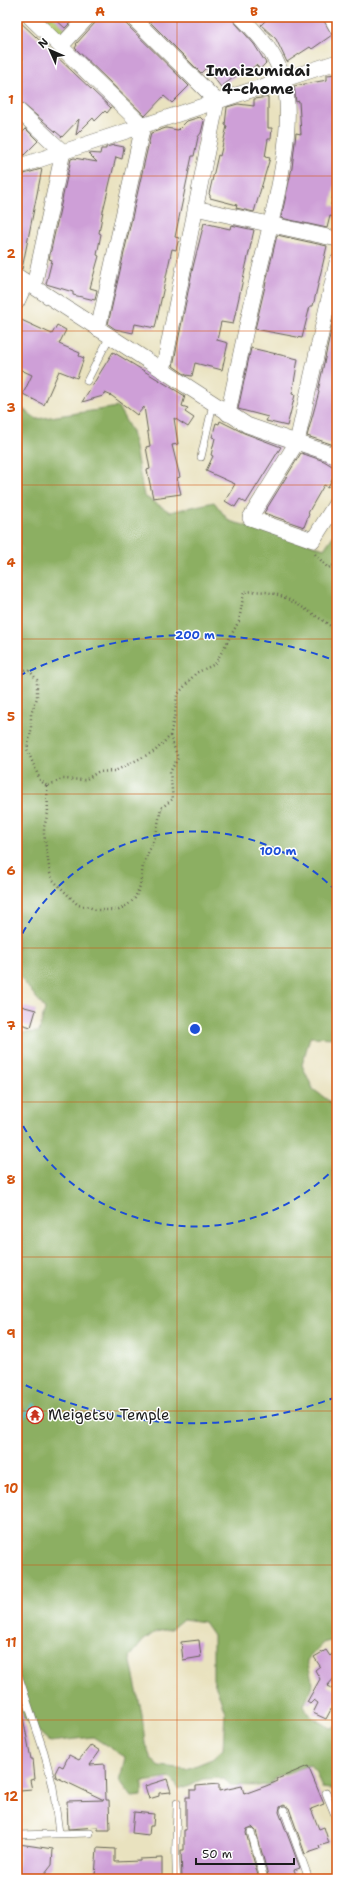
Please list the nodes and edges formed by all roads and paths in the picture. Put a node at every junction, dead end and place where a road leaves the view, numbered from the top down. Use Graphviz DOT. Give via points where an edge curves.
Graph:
graph roads {
  1 [pos="30,17"];
  2 [pos="88,17"];
  3 [pos="132,17"];
  4 [pos="241,17"];
  5 [pos="331,17"];
  6 [pos="337,28"];
  7 [pos="61,46"];
  8 [pos="337,62"];
  9 [pos="283,79"];
  10 [pos="217,101"];
  11 [pos="17,108"];
  12 [pos="143,126"];
  13 [pos="63,152"];
  14 [pos="17,167"];
  15 [pos="195,208"];
  16 [pos="270,224"];
  17 [pos="337,239"];
  18 [pos="337,262"];
  19 [pos="26,281"];
  20 [pos="17,302"];
  21 [pos="104,333"];
  22 [pos="162,371"];
  23 [pos="87,381"];
  24 [pos="213,404"];
  25 [pos="228,414"];
  26 [pos="297,442"];
  27 [pos="337,456"];
  28 [pos="201,457"];
  29 [pos="337,502"];
  30 [pos="315,554"];
  31 [pos="337,564"];
  32 [pos="337,631"];
  33 [pos="17,668"];
  34 [pos="170,736"];
  35 [pos="47,786"];
  36 [pos="17,1408"];
  37 [pos="17,1415"];
  38 [pos="17,1671"];
  39 [pos="326,1793"];
  40 [pos="177,1803"];
  41 [pos="284,1810"];
  42 [pos="337,1820"];
  43 [pos="90,1832"];
  44 [pos="251,1832"];
  45 [pos="59,1833"];
  46 [pos="17,1835"];
  47 [pos="177,1879"];
  48 [pos="264,1879"];
  49 [pos="310,1879"];
  1 -- 7 [label="street"];
  2 -- 7 [label="street"];
  3 -- 10 [label="street"];
  4 -- 9 [label="street" via="275,56"];
  5 -- 6 [label="street"];
  7 -- 12 [label="street"];
  8 -- 9 [label="street"];
  9 -- 10 [label="street"];
  9 -- 16 [label="street" via="288,106 283,162"];
  10 -- 12 [label="street"];
  10 -- 15 [label="street"];
  11 -- 13 [label="street"];
  12 -- 13 [label="street"];
  12 -- 21 [label="street"];
  13 -- 14 [label="street"];
  13 -- 19 [label="street"];
  15 -- 16 [label="street"];
  15 -- 22 [label="street"];
  16 -- 17 [label="street"];
  16 -- 25 [label="street"];
  18 -- 26 [label="street"];
  19 -- 20 [label="street"];
  19 -- 21 [label="street"];
  21 -- 22 [label="street"];
  21 -- 23 [label="lane"];
  22 -- 24 [label="street"];
  24 -- 25 [label="street"];
  24 -- 28 [label="lane"];
  25 -- 26 [label="street" via="247,425"];
  26 -- 27 [label="street"];
  26 -- 29 [label="street" via="250,518 313,540"];
  30 -- 31 [label="path" via="328,568"];
  32 -- 34 [label="path" via="277,594 244,592 239,621 215,664 196,673 177,694"];
  33 -- 35 [label="path" via="30,671 37,680 37,698 31,714 27,749 40,780"];
  34 -- 35 [label="path" via="155,751 115,771 98,772 85,780 62,779"];
  34 -- 35 [label="path" via="178,758 170,772 173,799 161,808 156,835 143,865 138,893 130,903 119,910 102,911 82,906 53,880 48,866 44,827 48,814"];
  36 -- 37 [label="path" via="20,1414"];
  38 -- 45 [label="lane" via="54,1787"];
  39 -- 42 [label="lane"];
  40 -- 47 [label="lane" via="177,1841 174,1856"];
  41 -- 49 [label="lane"];
  43 -- 45 [label="lane"];
  44 -- 48 [label="lane"];
  45 -- 46 [label="lane"];
}
